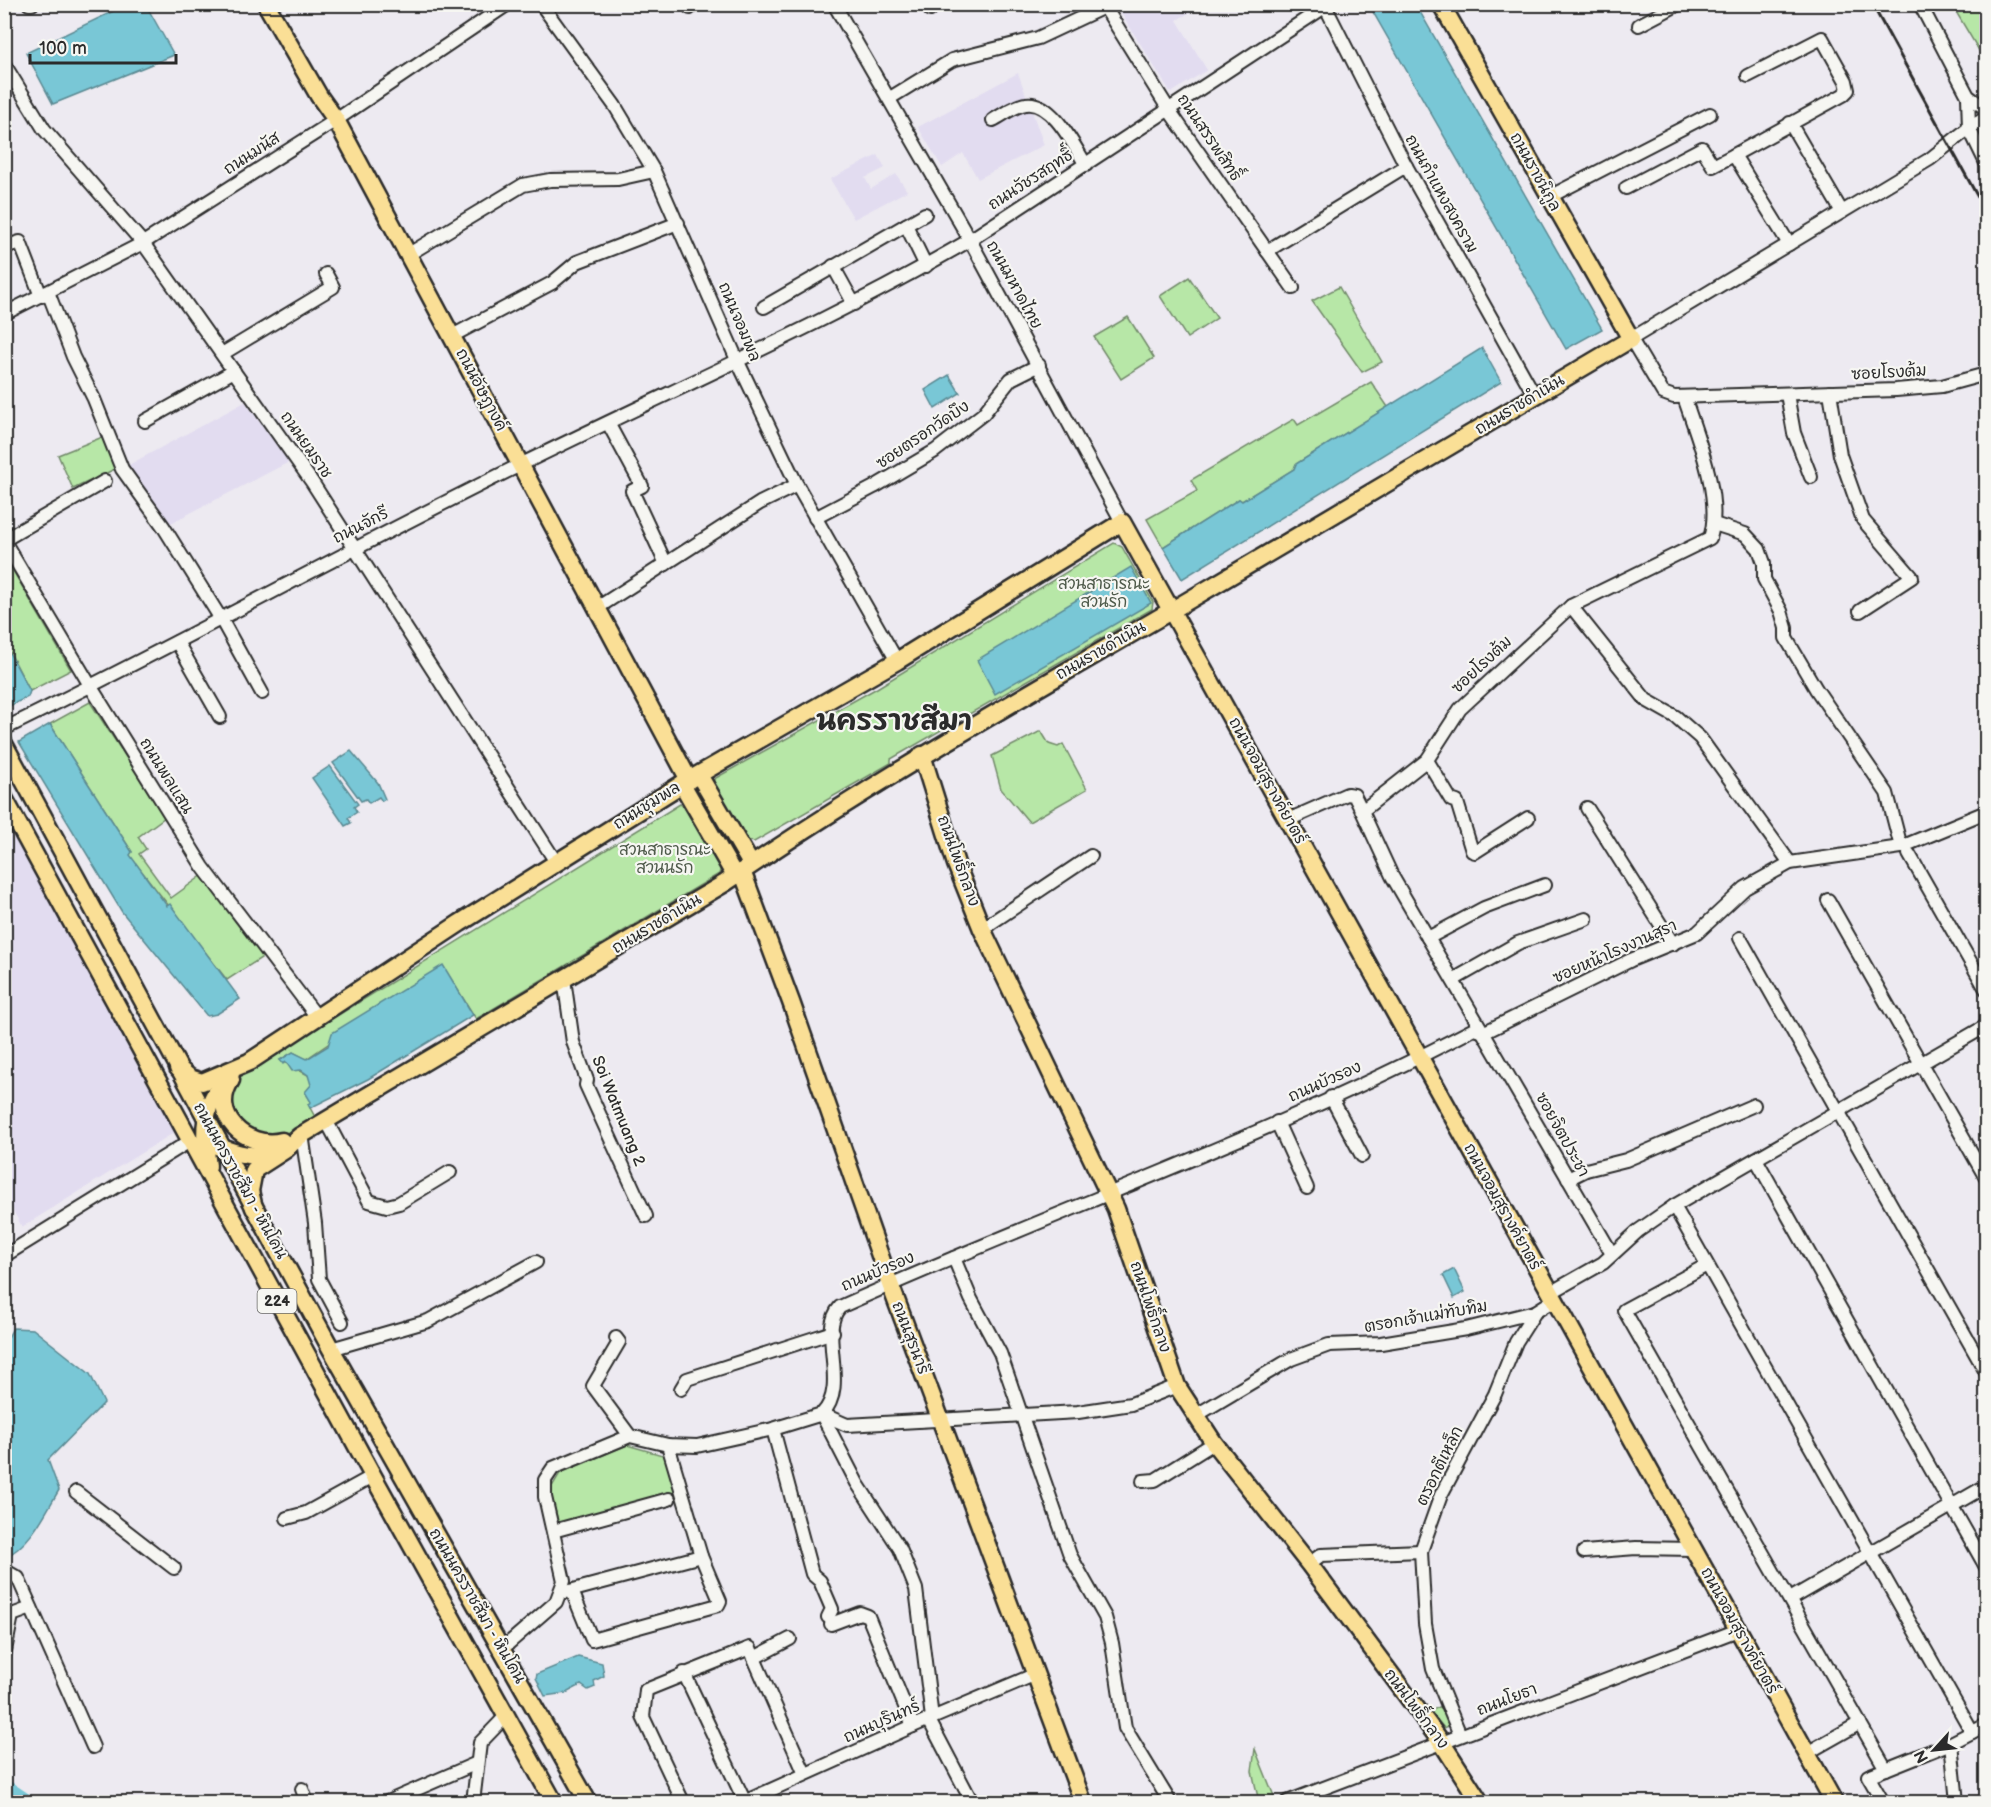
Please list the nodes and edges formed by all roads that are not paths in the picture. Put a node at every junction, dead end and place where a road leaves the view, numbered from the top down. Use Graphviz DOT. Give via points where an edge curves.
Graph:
graph roads {
  1 [pos="266,4"];
  2 [pos="508,4"];
  3 [pos="541,4"];
  4 [pos="834,4"];
  5 [pos="1441,4"];
  6 [pos="1679,4"];
  7 [pos="1920,4"];
  8 [pos="1103,6"];
  9 [pos="1326,6"];
  10 [pos="1639,25"];
  11 [pos="4,64"];
  12 [pos="1748,76"];
  13 [pos="1968,96"];
  14 [pos="890,98"];
  15 [pos="1986,109"];
  16 [pos="1169,110"];
  17 [pos="1710,114"];
  18 [pos="1986,118"];
  19 [pos="336,120"];
  20 [pos="993,120"];
  21 [pos="1790,123"];
  22 [pos="1969,128"];
  23 [pos="1734,155"];
  24 [pos="1986,163"];
  25 [pos="1086,165"];
  26 [pos="1406,166"];
  27 [pos="654,171"];
  28 [pos="1626,188"];
  29 [pos="1549,197"];
  30 [pos="1842,212"];
  31 [pos="925,214"];
  32 [pos="678,223"];
  33 [pos="906,225"];
  34 [pos="970,240"];
  35 [pos="143,243"];
  36 [pos="1789,244"];
  37 [pos="4,247"];
  38 [pos="1267,251"];
  39 [pos="408,254"];
  40 [pos="834,266"];
  41 [pos="926,266"];
  42 [pos="326,274"];
  43 [pos="1293,288"];
  44 [pos="44,294"];
  45 [pos="854,304"];
  46 [pos="764,307"];
  47 [pos="4,314"];
  48 [pos="452,336"];
  49 [pos="1631,339"];
  50 [pos="222,354"];
  51 [pos="738,362"];
  52 [pos="1039,365"];
  53 [pos="234,371"];
  54 [pos="1986,374"];
  55 [pos="1830,393"];
  56 [pos="1787,394"];
  57 [pos="1535,396"];
  58 [pos="1684,397"];
  59 [pos="145,421"];
  60 [pos="608,423"];
  61 [pos="520,465"];
  62 [pos="1810,477"];
  63 [pos="105,481"];
  64 [pos="796,485"];
  65 [pos="815,518"];
  66 [pos="1122,522"];
  67 [pos="1714,524"];
  68 [pos="4,540"];
  69 [pos="355,547"];
  70 [pos="666,564"];
  71 [pos="1571,606"];
  72 [pos="597,608"];
  73 [pos="1172,610"];
  74 [pos="1860,611"];
  75 [pos="221,619"];
  76 [pos="177,642"];
  77 [pos="897,661"];
  78 [pos="91,687"];
  79 [pos="262,693"];
  80 [pos="220,717"];
  81 [pos="4,729"];
  82 [pos="4,744"];
  83 [pos="922,754"];
  84 [pos="1427,760"];
  85 [pos="690,780"];
  86 [pos="4,798"];
  87 [pos="1587,808"];
  88 [pos="1362,811"];
  89 [pos="1986,812"];
  90 [pos="1528,819"];
  91 [pos="1288,820"];
  92 [pos="1905,851"];
  93 [pos="1091,856"];
  94 [pos="556,862"];
  95 [pos="1790,863"];
  96 [pos="743,870"];
  97 [pos="1545,885"];
  98 [pos="1828,900"];
  99 [pos="1586,919"];
  100 [pos="982,929"];
  101 [pos="1428,938"];
  102 [pos="1740,938"];
  103 [pos="1673,944"];
  104 [pos="564,979"];
  105 [pos="1453,980"];
  106 [pos="1986,989"];
  107 [pos="317,1017"];
  108 [pos="1986,1026"];
  109 [pos="1485,1032"];
  110 [pos="1420,1058"];
  111 [pos="249,1062"];
  112 [pos="1921,1064"];
  113 [pos="178,1068"];
  114 [pos="1331,1097"];
  115 [pos="198,1104"];
  116 [pos="1754,1105"];
  117 [pos="1838,1111"];
  118 [pos="176,1116"];
  119 [pos="206,1119"];
  120 [pos="326,1120"];
  121 [pos="1277,1122"];
  122 [pos="301,1135"];
  123 [pos="196,1138"];
  124 [pos="220,1147"];
  125 [pos="1362,1156"];
  126 [pos="1756,1160"];
  127 [pos="230,1164"];
  128 [pos="450,1172"];
  129 [pos="209,1176"];
  130 [pos="1986,1178"];
  131 [pos="1568,1179"];
  132 [pos="1306,1188"];
  133 [pos="1110,1193"];
  134 [pos="1674,1206"];
  135 [pos="254,1208"];
  136 [pos="646,1216"];
  137 [pos="1612,1254"];
  138 [pos="4,1256"];
  139 [pos="954,1258"];
  140 [pos="536,1262"];
  141 [pos="1707,1265"];
  142 [pos="319,1279"];
  143 [pos="890,1284"];
  144 [pos="299,1290"];
  145 [pos="1552,1297"];
  146 [pos="1534,1312"];
  147 [pos="342,1322"];
  148 [pos="833,1332"];
  149 [pos="616,1338"];
  150 [pos="331,1348"];
  151 [pos="1986,1372"];
  152 [pos="1177,1386"];
  153 [pos="681,1389"];
  154 [pos="822,1414"];
  155 [pos="1195,1416"];
  156 [pos="1022,1417"];
  157 [pos="941,1421"];
  158 [pos="773,1429"];
  159 [pos="630,1436"];
  160 [pos="1214,1443"];
  161 [pos="668,1445"];
  162 [pos="373,1476"];
  163 [pos="1143,1481"];
  164 [pos="1986,1486"];
  165 [pos="76,1492"];
  166 [pos="669,1499"];
  167 [pos="1952,1505"];
  168 [pos="286,1518"];
  169 [pos="553,1531"];
  170 [pos="1693,1549"];
  171 [pos="1421,1551"];
  172 [pos="1584,1552"];
  173 [pos="1871,1553"];
  174 [pos="701,1556"];
  175 [pos="1309,1564"];
  176 [pos="1986,1567"];
  177 [pos="174,1568"];
  178 [pos="4,1570"];
  179 [pos="567,1592"];
  180 [pos="1790,1599"];
  181 [pos="31,1608"];
  182 [pos="1738,1630"];
  183 [pos="790,1639"];
  184 [pos="502,1649"];
  185 [pos="4,1656"];
  186 [pos="754,1658"];
  187 [pos="684,1673"];
  188 [pos="1036,1674"];
  189 [pos="506,1716"];
  190 [pos="930,1719"];
  191 [pos="1860,1724"];
  192 [pos="1986,1725"];
  193 [pos="913,1726"];
  194 [pos="1972,1732"];
  195 [pos="1460,1736"];
  196 [pos="1442,1743"];
  197 [pos="1951,1743"];
  198 [pos="93,1747"];
  199 [pos="1807,1753"];
  200 [pos="477,1763"];
  201 [pos="1886,1769"];
  202 [pos="805,1774"];
  203 [pos="302,1789"];
  204 [pos="744,1802"];
  205 [pos="307,1803"];
  206 [pos="387,1803"];
  207 [pos="473,1803"];
  208 [pos="554,1803"];
  209 [pos="588,1803"];
  210 [pos="683,1803"];
  211 [pos="972,1803"];
  212 [pos="1083,1803"];
  213 [pos="1170,1803"];
  214 [pos="1287,1803"];
  215 [pos="1480,1803"];
  216 [pos="1834,1803"];
  217 [pos="1883,1803"];
  218 [pos="1957,1803"];
  1 -- 19 [label="main road, ถนนอัษฎางค์"];
  2 -- 19 [label="street, ถนนมนัส"];
  3 -- 27 [label="street, ถนนจอมพล" via="615,106"];
  4 -- 14 [label="street, ถนนมหาดไทย"];
  5 -- 29 [label="main road, ถนนราชนิกูล"];
  6 -- 10 [label="street"];
  7 -- 13 [label="street"];
  8 -- 14 [label="street" via="1038,38 952,60"];
  8 -- 16 [label="street, ถนนสรรพสิทธิ์"];
  9 -- 16 [label="street, ถนนวัชรสฤทธิ์"];
  9 -- 26 [label="street, ถนนกำแหงสงคราม"];
  11 -- 35 [label="street, ถนนยมราช" via="44,129"];
  12 -- 21 [label="street" via="1822,38 1825,41 1848,90"];
  13 -- 15 [label="street"];
  13 -- 22 [label="street"];
  14 -- 34 [label="street, ถนนมหาดไทย"];
  16 -- 25 [label="street, ถนนวัชรสฤทธิ์"];
  16 -- 38 [label="street, ถนนสรรพสิทธิ์"];
  17 -- 29 [label="street"];
  18 -- 22 [label="street, ถนนราชดำเนิน"];
  19 -- 35 [label="street, ถนนมนัส"];
  19 -- 39 [label="main road, ถนนอัษฎางค์"];
  20 -- 25 [label="street" via="1021,105 1034,103 1063,127"];
  21 -- 23 [label="street"];
  21 -- 30 [label="street"];
  22 -- 24 [label="street"];
  22 -- 30 [label="street, ถนนราชดำเนิน" via="1930,159"];
  23 -- 28 [label="street" via="1713,166 1702,148"];
  23 -- 36 [label="street"];
  25 -- 34 [label="street, ถนนวัชรสฤทธิ์"];
  26 -- 38 [label="street"];
  26 -- 57 [label="street, ถนนกำแหงสงคราม"];
  27 -- 32 [label="street, ถนนจอมพล"];
  27 -- 39 [label="street" via="618,178 550,180 523,185"];
  29 -- 49 [label="main road, ถนนราชนิกูล"];
  30 -- 36 [label="street, ถนนราชดำเนิน"];
  31 -- 33 [label="street"];
  32 -- 48 [label="street" via="577,262 552,284"];
  32 -- 51 [label="street, ถนนจอมพล"];
  33 -- 40 [label="street"];
  33 -- 41 [label="street"];
  34 -- 41 [label="street, ถนนวัชรสฤทธิ์"];
  34 -- 52 [label="street, ถนนมหาดไทย"];
  35 -- 44 [label="street, ถนนมนัส"];
  35 -- 50 [label="street, ถนนยมราช"];
  36 -- 49 [label="street, ถนนราชดำเนิน"];
  37 -- 44 [label="street" via="21,242"];
  38 -- 43 [label="street, ถนนสรรพสิทธิ์"];
  39 -- 48 [label="main road, ถนนอัษฎางค์"];
  40 -- 45 [label="street"];
  40 -- 46 [label="street"];
  41 -- 45 [label="street, ถนนวัชรสฤทธิ์"];
  42 -- 50 [label="street" via="333,287"];
  44 -- 47 [label="street, ถนนมนัส"];
  44 -- 75 [label="street" via="122,469"];
  45 -- 51 [label="street, ถนนวัชรสฤทธิ์"];
  48 -- 61 [label="main road, ถนนอัษฎางค์"];
  49 -- 57 [label="main road, ถนนราชดำเนิน"];
  49 -- 58 [label="street, ซอยโรงต้ม" via="1663,393"];
  50 -- 53 [label="street, ถนนยมราช"];
  51 -- 60 [label="street, ถนนจักรี"];
  51 -- 64 [label="street, ถนนจอมพล"];
  52 -- 65 [label="street, ซอยตรอกวัดบึง" via="1011,380 983,414 935,451"];
  52 -- 66 [label="street, ถนนมหาดไทย"];
  53 -- 59 [label="street"];
  53 -- 69 [label="street, ถนนยมราช"];
  54 -- 55 [label="street, ซอยโรงต้ม" via="1942,386"];
  55 -- 56 [label="street, ซอยโรงต้ม"];
  55 -- 74 [label="street" via="1840,455 1863,520 1912,577"];
  56 -- 58 [label="street, ซอยโรงต้ม"];
  56 -- 62 [label="street" via="1794,433"];
  57 -- 73 [label="main road, ถนนราชดำเนิน"];
  58 -- 67 [label="street" via="1705,462"];
  60 -- 61 [label="street, ถนนจักรี"];
  60 -- 70 [label="street" via="642,486 632,491"];
  61 -- 69 [label="street, ถนนจักรี"];
  61 -- 72 [label="main road, ถนนอัษฎางค์"];
  63 -- 68 [label="street"];
  64 -- 65 [label="street, ถนนจอมพล"];
  64 -- 70 [label="street" via="760,503"];
  65 -- 77 [label="street, ถนนจอมพล"];
  66 -- 73 [label="main road, ถนนจอมสุรางค์ยาตร์"];
  66 -- 77 [label="main road, ถนนชุมพล"];
  67 -- 71 [label="street, ซอยโรงต้ม" via="1710,538"];
  67 -- 92 [label="street" via="1745,534 1759,549 1764,579 1781,611 1786,638 1887,792"];
  68 -- 78 [label="street, ถนนพลแสน"];
  69 -- 75 [label="street, ถนนจักรี"];
  69 -- 94 [label="street, ถนนยมราช"];
  70 -- 72 [label="street"];
  71 -- 84 [label="street, ซอยโรงต้ม" via="1460,709"];
  71 -- 95 [label="street" via="1646,700 1676,717 1700,738"];
  72 -- 85 [label="main road, ถนนอัษฎางค์"];
  73 -- 83 [label="main road, ถนนราชดำเนิน"];
  73 -- 91 [label="main road, ถนนจอมสุรางค์ยาตร์"];
  75 -- 76 [label="street, ถนนจักรี"];
  75 -- 79 [label="street"];
  76 -- 78 [label="street, ถนนจักรี"];
  76 -- 80 [label="street"];
  77 -- 85 [label="main road, ถนนชุมพล"];
  78 -- 81 [label="street, ถนนจักรี"];
  78 -- 107 [label="street, ถนนพลแสน" via="203,867"];
  82 -- 113 [label="main road, ถนนนครราชสีมา - หินโคน / 224"];
  83 -- 96 [label="main road, ถนนราชดำเนิน"];
  83 -- 100 [label="main road, ถนนโพธิ์กลาง" via="956,864"];
  84 -- 88 [label="street, ซอยโรงต้ม"];
  84 -- 90 [label="street" via="1456,802 1472,851"];
  85 -- 94 [label="main road, ถนนชุมพล"];
  85 -- 96 [label="main road, ถนนสุรนารี"];
  86 -- 118 [label="main road, ถนนนครราชสีมา - หินโคน / 224"];
  87 -- 103 [label="street"];
  88 -- 91 [label="street" via="1354,795 1347,794"];
  88 -- 101 [label="street" via="1392,876"];
  89 -- 92 [label="street, ซอยหน้าโรงงานสุรา"];
  91 -- 110 [label="main road, ถนนจอมสุรางค์ยาตร์"];
  92 -- 95 [label="street, ซอยหน้าโรงงานสุรา"];
  92 -- 106 [label="street"];
  93 -- 100 [label="street"];
  94 -- 107 [label="main road, ถนนชุมพล"];
  95 -- 103 [label="street, ซอยหน้าโรงงานสุรา" via="1745,888 1697,933"];
  96 -- 104 [label="main road, ถนนราชดำเนิน"];
  96 -- 143 [label="main road, ถนนสุรนารี"];
  97 -- 101 [label="street" via="1484,908"];
  98 -- 112 [label="street"];
  99 -- 105 [label="street" via="1518,943"];
  100 -- 133 [label="main road, ถนนโพธิ์กลาง"];
  101 -- 105 [label="street"];
  102 -- 117 [label="street"];
  103 -- 109 [label="street, ซอยหน้าโรงงานสุรา" via="1631,960"];
  104 -- 120 [label="main road, ถนนราชดำเนิน"];
  104 -- 136 [label="street, Soi Watmuang 2" via="573,1042 586,1085"];
  105 -- 109 [label="street"];
  107 -- 111 [label="main road, ถนนชุมพล"];
  108 -- 112 [label="street, ตรอกตีเหล็ก"];
  109 -- 110 [label="street, ซอยหน้าโรงงานสุรา" via="1474,1029"];
  109 -- 131 [label="street, ซอยจิตประชา"];
  110 -- 114 [label="street, ถนนบัวรอง"];
  110 -- 145 [label="main road, ถนนจอมสุรางค์ยาตร์"];
  111 -- 113 [label="main road, ถนนชุมพล" via="202,1082"];
  111 -- 119 [label="main road" via="220,1085 210,1101"];
  111 -- 122 [label="main road" via="225,1092 227,1112 235,1128 247,1138 265,1144"];
  112 -- 117 [label="street, ตรอกตีเหล็ก"];
  112 -- 130 [label="street"];
  113 -- 115 [label="main road, ถนนนครราชสีมา - หินโคน / 224"];
  114 -- 121 [label="street, ถนนบัวรอง"];
  114 -- 125 [label="street"];
  115 -- 118 [label="main road"];
  115 -- 119 [label="main road, ถนนนครราชสีมา - หินโคน / 224"];
  115 -- 123 [label="main road"];
  116 -- 131 [label="street" via="1626,1160"];
  117 -- 126 [label="street, ตรอกตีเหล็ก"];
  117 -- 151 [label="street"];
  118 -- 123 [label="main road, ถนนนครราชสีมา - หินโคน / 224"];
  119 -- 123 [label="main road"];
  119 -- 124 [label="main road, ถนนนครราชสีมา - หินโคน / 224"];
  120 -- 122 [label="main road, ถนนราชดำเนิน"];
  120 -- 128 [label="street" via="369,1201 387,1206 399,1203"];
  121 -- 132 [label="street"];
  121 -- 133 [label="street, ถนนบัวรอง"];
  122 -- 124 [label="main road" via="265,1155"];
  122 -- 135 [label="main road, ถนนราชดำเนิน" via="254,1170 250,1191"];
  122 -- 142 [label="street"];
  123 -- 124 [label="main road"];
  123 -- 129 [label="main road, ถนนนครราชสีมา - หินโคน / 224"];
  123 -- 138 [label="street"];
  124 -- 127 [label="main road, ถนนนครราชสีมา - หินโคน / 224"];
  126 -- 134 [label="street, ตรอกตีเหล็ก"];
  126 -- 167 [label="street"];
  127 -- 129 [label="main road"];
  127 -- 135 [label="main road, ถนนนครราชสีมา - หินโคน / 224"];
  129 -- 162 [label="main road, ถนนนครราชสีมา - หินโคน / 224"];
  131 -- 137 [label="street, ซอยจิตประชา"];
  133 -- 139 [label="street, ถนนบัวรอง"];
  133 -- 152 [label="main road, ถนนโพธิ์กลาง"];
  134 -- 137 [label="street, ตรอกตีเหล็ก"];
  134 -- 141 [label="street"];
  135 -- 144 [label="main road, ถนนนครราชสีมา - หินโคน / 224"];
  137 -- 145 [label="street, ตรอกตีเหล็ก"];
  139 -- 143 [label="street, ถนนบัวรอง"];
  139 -- 156 [label="street" via="1000,1353"];
  140 -- 150 [label="street" via="428,1321"];
  141 -- 173 [label="street"];
  141 -- 180 [label="street" via="1624,1310"];
  142 -- 144 [label="street"];
  142 -- 147 [label="street"];
  143 -- 148 [label="street, ถนนบัวรอง" via="840,1307 832,1318"];
  143 -- 157 [label="main road, ถนนสุรนารี"];
  144 -- 150 [label="main road, ถนนนครราชสีมา - หินโคน / 224"];
  145 -- 146 [label="street, ตรอกตีเหล็ก"];
  145 -- 170 [label="main road, ถนนจอมสุรางค์ยาตร์"];
  146 -- 155 [label="street, ตรอกเจ้าแม่ทับทิม" via="1466,1329 1381,1343 1329,1345 1291,1359"];
  146 -- 171 [label="street, ตรอกตีเหล็ก" via="1441,1495"];
  148 -- 153 [label="street" via="687,1379"];
  148 -- 154 [label="street, ถนนบัวรอง" via="833,1393"];
  149 -- 159 [label="street" via="619,1342 593,1386"];
  150 -- 184 [label="main road, ถนนนครราชสีมา - หินโคน / 224"];
  152 -- 155 [label="main road, ถนนโพธิ์กลาง"];
  152 -- 156 [label="street" via="1131,1404"];
  154 -- 157 [label="street" via="847,1425"];
  154 -- 158 [label="street"];
  154 -- 190 [label="street" via="857,1483 900,1550 916,1589"];
  155 -- 160 [label="main road, ถนนโพธิ์กลาง"];
  156 -- 157 [label="street"];
  156 -- 213 [label="street" via="1070,1555 1105,1617 1125,1728"];
  157 -- 188 [label="main road, ถนนสุรนารี"];
  158 -- 161 [label="street" via="697,1446"];
  158 -- 193 [label="street" via="812,1574 820,1581 832,1609 829,1620 860,1613 868,1616"];
  159 -- 161 [label="street"];
  159 -- 169 [label="street" via="549,1471 545,1497"];
  160 -- 163 [label="street" via="1155,1480"];
  160 -- 175 [label="main road, ถนนโพธิ์กลาง"];
  161 -- 174 [label="street"];
  162 -- 168 [label="street" via="306,1513"];
  162 -- 189 [label="main road, ถนนนครราชสีมา - หินโคน / 224"];
  164 -- 167 [label="street"];
  165 -- 177 [label="street"];
  166 -- 169 [label="street"];
  167 -- 173 [label="street"];
  167 -- 176 [label="street"];
  169 -- 179 [label="street"];
  170 -- 172 [label="street"];
  170 -- 182 [label="main road, ถนนจอมสุรางค์ยาตร์"];
  171 -- 175 [label="street" via="1321,1555"];
  171 -- 195 [label="street, ตรอกตีเหล็ก" via="1432,1669"];
  173 -- 180 [label="street"];
  173 -- 194 [label="street"];
  174 -- 179 [label="street"];
  174 -- 179 [label="street" via="720,1601 718,1605 592,1640"];
  175 -- 196 [label="main road, ถนนโพธิ์กลาง"];
  178 -- 181 [label="street" via="18,1578"];
  179 -- 184 [label="street"];
  180 -- 191 [label="street"];
  181 -- 185 [label="street" via="12,1615"];
  181 -- 198 [label="street"];
  182 -- 195 [label="street, ถนนโยธา"];
  182 -- 199 [label="main road, ถนนจอมสุรางค์ยาตร์"];
  183 -- 186 [label="street"];
  184 -- 209 [label="main road, ถนนนครราชสีมา - หินโคน / 224"];
  186 -- 187 [label="street" via="750,1648"];
  186 -- 202 [label="street"];
  187 -- 204 [label="street"];
  187 -- 210 [label="street" via="646,1690 643,1717"];
  188 -- 190 [label="street, ถนนบุรินทร์"];
  188 -- 212 [label="main road, ถนนสุรนารี"];
  189 -- 200 [label="street" via="480,1743"];
  189 -- 208 [label="main road, ถนนนครราชสีมา - หินโคน / 224"];
  190 -- 193 [label="street, ถนนบุรินทร์"];
  190 -- 211 [label="street"];
  191 -- 199 [label="street"];
  191 -- 201 [label="street"];
  192 -- 194 [label="street"];
  193 -- 202 [label="street, ถนนบุรินทร์"];
  194 -- 197 [label="street"];
  195 -- 196 [label="street, ถนนโยธา"];
  196 -- 214 [label="street, ถนนโยธา"];
  196 -- 215 [label="main road, ถนนโพธิ์กลาง"];
  197 -- 201 [label="street"];
  197 -- 218 [label="street"];
  199 -- 216 [label="main road, ถนนจอมสุรางค์ยาตร์"];
  200 -- 206 [label="street"];
  200 -- 207 [label="street"];
  201 -- 217 [label="street" via="1868,1776"];
  202 -- 204 [label="street, ถนนบุรินทร์"];
  203 -- 205 [label="street"];
}
